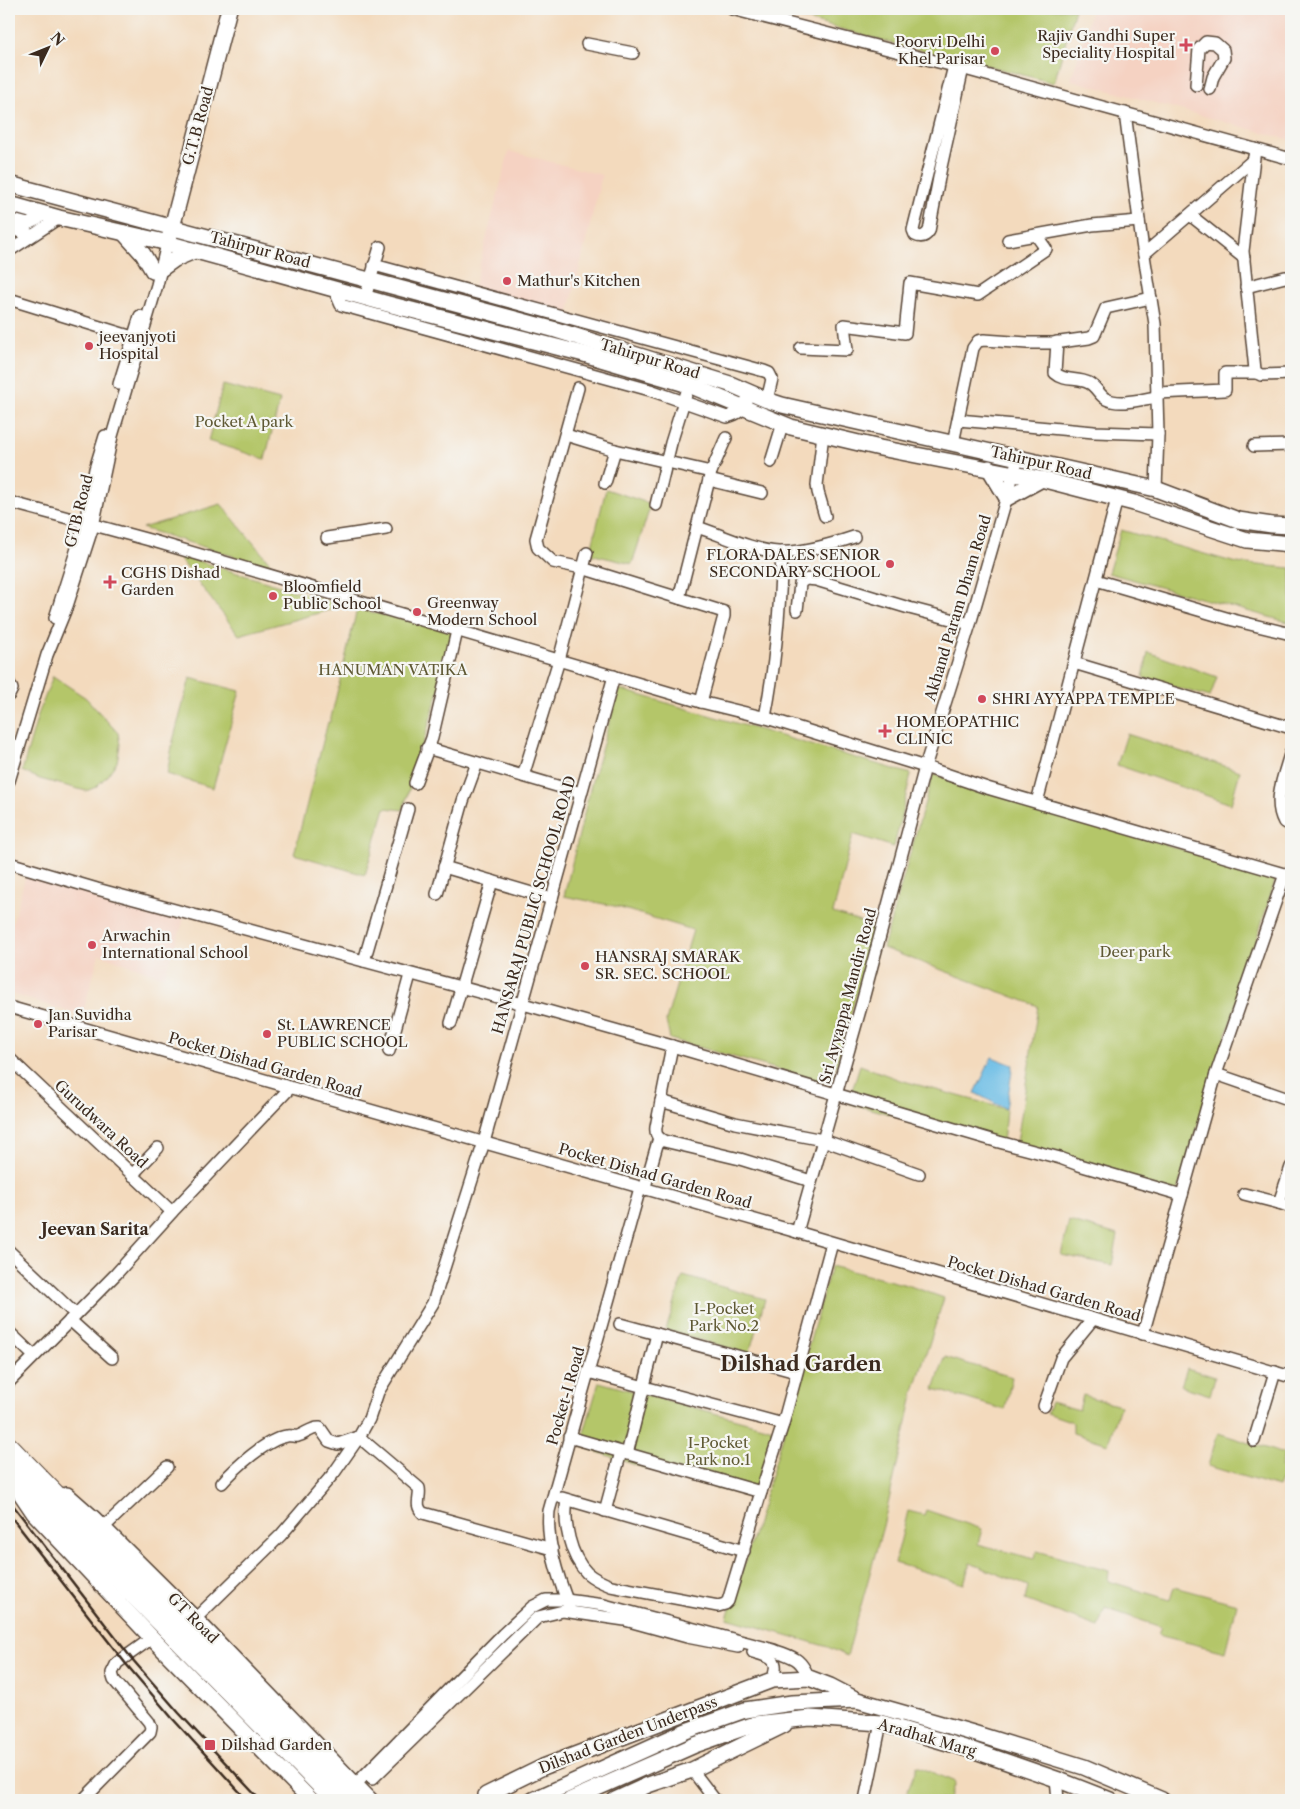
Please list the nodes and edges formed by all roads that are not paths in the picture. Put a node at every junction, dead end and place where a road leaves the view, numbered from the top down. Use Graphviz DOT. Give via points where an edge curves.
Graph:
graph roads {
  1 [pos="222,9"];
  2 [pos="229,9"];
  3 [pos="732,9"];
  4 [pos="587,44"];
  5 [pos="633,53"];
  6 [pos="959,67"];
  7 [pos="1196,85"];
  8 [pos="1210,89"];
  9 [pos="1125,113"];
  10 [pos="1254,155"];
  11 [pos="1291,159"];
  12 [pos="9,184"];
  13 [pos="9,204"];
  14 [pos="43,213"];
  15 [pos="1190,215"];
  16 [pos="58,218"];
  17 [pos="9,219"];
  18 [pos="1139,221"];
  19 [pos="167,226"];
  20 [pos="9,228"];
  21 [pos="124,233"];
  22 [pos="31,235"];
  23 [pos="1036,235"];
  24 [pos="1008,240"];
  25 [pos="164,242"];
  26 [pos="380,247"];
  27 [pos="9,251"];
  28 [pos="194,251"];
  29 [pos="1144,254"];
  30 [pos="1244,258"];
  31 [pos="157,270"];
  32 [pos="372,273"];
  33 [pos="1291,278"];
  34 [pos="1246,287"];
  35 [pos="334,289"];
  36 [pos="365,298"];
  37 [pos="1151,298"];
  38 [pos="9,299"];
  39 [pos="395,313"];
  40 [pos="514,319"];
  41 [pos="510,334"];
  42 [pos="137,338"];
  43 [pos="1056,342"];
  44 [pos="802,348"];
  45 [pos="1257,373"];
  46 [pos="1291,374"];
  47 [pos="689,385"];
  48 [pos="578,388"];
  49 [pos="1157,395"];
  50 [pos="746,399"];
  51 [pos="767,400"];
  52 [pos="684,402"];
  53 [pos="958,420"];
  54 [pos="783,423"];
  55 [pos="823,434"];
  56 [pos="1158,434"];
  57 [pos="566,435"];
  58 [pos="726,438"];
  59 [pos="953,443"];
  60 [pos="1291,445"];
  61 [pos="1254,446"];
  62 [pos="615,450"];
  63 [pos="1018,458"];
  64 [pos="666,462"];
  65 [pos="771,462"];
  66 [pos="989,468"];
  67 [pos="1014,473"];
  68 [pos="710,476"];
  69 [pos="1042,479"];
  70 [pos="605,483"];
  71 [pos="1156,489"];
  72 [pos="762,492"];
  73 [pos="1007,498"];
  74 [pos="1117,499"];
  75 [pos="9,502"];
  76 [pos="656,505"];
  77 [pos="825,516"];
  78 [pos="89,524"];
  79 [pos="1291,526"];
  80 [pos="697,527"];
  81 [pos="386,530"];
  82 [pos="854,537"];
  83 [pos="327,538"];
  84 [pos="1291,544"];
  85 [pos="782,552"];
  86 [pos="587,553"];
  87 [pos="582,568"];
  88 [pos="1096,580"];
  89 [pos="679,598"];
  90 [pos="796,610"];
  91 [pos="970,624"];
  92 [pos="457,631"];
  93 [pos="1291,634"];
  94 [pos="559,660"];
  95 [pos="1074,663"];
  96 [pos="614,676"];
  97 [pos="9,683"];
  98 [pos="34,684"];
  99 [pos="9,696"];
  100 [pos="701,702"];
  101 [pos="765,717"];
  102 [pos="1291,728"];
  103 [pos="428,748"];
  104 [pos="1291,751"];
  105 [pos="9,762"];
  106 [pos="476,763"];
  107 [pos="925,767"];
  108 [pos="523,776"];
  109 [pos="9,782"];
  110 [pos="415,783"];
  111 [pos="581,793"];
  112 [pos="1037,802"];
  113 [pos="408,809"];
  114 [pos="1291,825"];
  115 [pos="9,863"];
  116 [pos="444,867"];
  117 [pos="1288,875"];
  118 [pos="492,881"];
  119 [pos="437,894"];
  120 [pos="552,899"];
  121 [pos="364,961"];
  122 [pos="410,975"];
  123 [pos="461,988"];
  124 [pos="523,1004"];
  125 [pos="9,1007"];
  126 [pos="451,1023"];
  127 [pos="672,1046"];
  128 [pos="389,1051"];
  129 [pos="9,1058"];
  130 [pos="1216,1074"];
  131 [pos="290,1088"];
  132 [pos="836,1093"];
  133 [pos="1291,1100"];
  134 [pos="661,1101"];
  135 [pos="659,1138"];
  136 [pos="823,1140"];
  137 [pos="484,1142"];
  138 [pos="158,1148"];
  139 [pos="1291,1167"];
  140 [pos="919,1174"];
  141 [pos="132,1175"];
  142 [pos="811,1181"];
  143 [pos="642,1189"];
  144 [pos="1244,1194"];
  145 [pos="1182,1195"];
  146 [pos="1279,1203"];
  147 [pos="1291,1207"];
  148 [pos="172,1212"];
  149 [pos="796,1232"];
  150 [pos="832,1243"];
  151 [pos="9,1251"];
  152 [pos="73,1317"];
  153 [pos="1093,1319"];
  154 [pos="620,1324"];
  155 [pos="9,1332"];
  156 [pos="657,1334"];
  157 [pos="1143,1334"];
  158 [pos="34,1356"];
  159 [pos="112,1358"];
  160 [pos="588,1372"];
  161 [pos="796,1372"];
  162 [pos="1275,1372"];
  163 [pos="1291,1377"];
  164 [pos="9,1382"];
  165 [pos="644,1386"];
  166 [pos="1044,1406"];
  167 [pos="784,1424"];
  168 [pos="359,1437"];
  169 [pos="569,1437"];
  170 [pos="1254,1441"];
  171 [pos="9,1445"];
  172 [pos="624,1453"];
  173 [pos="167,1467"];
  174 [pos="9,1468"];
  175 [pos="9,1476"];
  176 [pos="222,1483"];
  177 [pos="761,1492"];
  178 [pos="553,1496"];
  179 [pos="568,1500"];
  180 [pos="605,1511"];
  181 [pos="103,1528"];
  182 [pos="552,1549"];
  183 [pos="744,1551"];
  184 [pos="112,1562"];
  185 [pos="566,1600"];
  186 [pos="571,1612"];
  187 [pos="195,1619"];
  188 [pos="646,1621"];
  189 [pos="152,1638"];
  190 [pos="772,1654"];
  191 [pos="809,1678"];
  192 [pos="772,1680"];
  193 [pos="858,1700"];
  194 [pos="794,1720"];
  195 [pos="880,1723"];
  196 [pos="1063,1760"];
  197 [pos="692,1770"];
  198 [pos="1030,1770"];
  199 [pos="1056,1778"];
  200 [pos="361,1794"];
  201 [pos="486,1795"];
  202 [pos="87,1799"];
  203 [pos="311,1800"];
  204 [pos="335,1800"];
  205 [pos="533,1800"];
  206 [pos="570,1800"];
  207 [pos="615,1800"];
  208 [pos="715,1800"];
  209 [pos="865,1800"];
  210 [pos="1058,1800"];
  211 [pos="1110,1800"];
  212 [pos="1162,1800"];
  1 -- 19 [label="main road, G.T.B Road"];
  2 -- 19 [label="main road, G.T.B Road"];
  3 -- 6 [label="street"];
  4 -- 5 [label="street"];
  6 -- 6 [label="street" via="929,231 920,237 914,235 913,230"];
  6 -- 9 [label="street"];
  7 -- 8 [label="street" via="1200,49 1206,42 1215,43 1223,50 1224,58"];
  9 -- 10 [label="street"];
  9 -- 18 [label="street"];
  10 -- 11 [label="street"];
  10 -- 15 [label="street"];
  10 -- 30 [label="street"];
  12 -- 19 [label="main road, Tahirpur Road"];
  13 -- 14 [label="main road, Tahirpur Road"];
  14 -- 16 [label="main road, Tahirpur Road"];
  14 -- 17 [label="street" via="28,224"];
  15 -- 29 [label="street"];
  15 -- 30 [label="street"];
  16 -- 21 [label="main road, Tahirpur Road"];
  16 -- 22 [label="street"];
  18 -- 23 [label="street"];
  18 -- 29 [label="street"];
  19 -- 25 [label="main road, G.T.B Road"];
  19 -- 32 [label="main road, Tahirpur Road"];
  20 -- 22 [label="street"];
  21 -- 25 [label="main road, Tahirpur Road"];
  21 -- 31 [label="main road"];
  22 -- 27 [label="street"];
  23 -- 24 [label="street"];
  23 -- 44 [label="street" via="1046,249 978,295 910,283 905,333 844,325 847,350"];
  25 -- 28 [label="main road, Tahirpur Road"];
  25 -- 31 [label="street, GTB Road"];
  26 -- 32 [label="street"];
  28 -- 31 [label="main road"];
  28 -- 35 [label="main road, Tahirpur Road"];
  29 -- 37 [label="street"];
  30 -- 34 [label="street"];
  31 -- 42 [label="street, GTB Road"];
  32 -- 36 [label="street"];
  32 -- 40 [label="main road, Tahirpur Road"];
  32 -- 51 [label="street" via="764,371 772,380"];
  33 -- 34 [label="street"];
  34 -- 45 [label="street"];
  35 -- 36 [label="main road, Tahirpur Road"];
  35 -- 39 [label="street" via="341,305"];
  36 -- 39 [label="main road, Tahirpur Road"];
  37 -- 43 [label="street" via="1108,307 1094,336"];
  37 -- 49 [label="street" via="1156,324"];
  38 -- 42 [label="street"];
  39 -- 41 [label="main road, Tahirpur Road"];
  39 -- 52 [label="street"];
  40 -- 41 [label="main road"];
  40 -- 50 [label="main road, Tahirpur Road" via="730,384"];
  41 -- 47 [label="main road, Tahirpur Road"];
  42 -- 78 [label="street, GTB Road" via="95,469"];
  43 -- 49 [label="street" via="1055,373 1060,378 1090,384 1110,400"];
  43 -- 53 [label="street" via="978,341 973,348"];
  45 -- 46 [label="street"];
  45 -- 49 [label="street" via="1224,373 1225,390"];
  47 -- 50 [label="main road, Tahirpur Road"];
  47 -- 52 [label="street"];
  48 -- 57 [label="street"];
  49 -- 56 [label="street"];
  50 -- 51 [label="main road, Tahirpur Road"];
  50 -- 52 [label="street" via="738,414 728,417"];
  50 -- 54 [label="main road, Tahirpur Road"];
  51 -- 59 [label="main road, Tahirpur Road"];
  52 -- 64 [label="street"];
  53 -- 56 [label="street"];
  53 -- 59 [label="street"];
  54 -- 55 [label="main road, Tahirpur Road"];
  54 -- 65 [label="street"];
  55 -- 66 [label="main road, Tahirpur Road"];
  55 -- 77 [label="street" via="817,484"];
  56 -- 71 [label="street"];
  57 -- 62 [label="street"];
  57 -- 87 [label="street" via="536,539 538,548 553,562"];
  58 -- 68 [label="street"];
  59 -- 63 [label="main road, Tahirpur Road"];
  60 -- 61 [label="street"];
  62 -- 64 [label="street"];
  62 -- 70 [label="street"];
  63 -- 67 [label="street, Akhand Param Dham Road"];
  63 -- 71 [label="main road, Tahirpur Road"];
  64 -- 68 [label="street"];
  64 -- 76 [label="street"];
  66 -- 67 [label="main road, Tahirpur Road"];
  66 -- 73 [label="main road"];
  67 -- 69 [label="main road, Tahirpur Road"];
  67 -- 73 [label="street, Akhand Param Dham Road"];
  68 -- 72 [label="street"];
  68 -- 80 [label="street"];
  69 -- 73 [label="main road"];
  69 -- 74 [label="main road, Tahirpur Road"];
  71 -- 79 [label="main road, Tahirpur Road" via="1238,520"];
  73 -- 91 [label="street, Akhand Param Dham Road"];
  74 -- 84 [label="main road, Tahirpur Road" via="1247,540"];
  74 -- 88 [label="street"];
  75 -- 78 [label="street"];
  78 -- 92 [label="street"];
  78 -- 98 [label="street, GTB Road"];
  80 -- 85 [label="street"];
  80 -- 89 [label="street"];
  81 -- 83 [label="street"];
  82 -- 85 [label="street"];
  85 -- 101 [label="street" via="778,633"];
  86 -- 87 [label="street"];
  87 -- 89 [label="street"];
  87 -- 94 [label="street"];
  88 -- 93 [label="street"];
  88 -- 95 [label="street"];
  89 -- 100 [label="street" via="724,612"];
  90 -- 91 [label="street" via="800,584 807,579"];
  91 -- 107 [label="street, Akhand Param Dham Road"];
  92 -- 94 [label="street"];
  92 -- 103 [label="street"];
  94 -- 96 [label="street"];
  94 -- 108 [label="street"];
  95 -- 102 [label="street"];
  95 -- 112 [label="street"];
  96 -- 100 [label="street"];
  96 -- 111 [label="street, HANSARAJ PUBLIC SCHOOL ROAD"];
  97 -- 99 [label="street" via="12,689"];
  98 -- 105 [label="street, GTB Road"];
  98 -- 109 [label="street, GTB Road"];
  100 -- 101 [label="street"];
  101 -- 107 [label="street"];
  103 -- 106 [label="street"];
  103 -- 110 [label="street"];
  104 -- 114 [label="street" via="1278,807 1284,822"];
  106 -- 108 [label="street"];
  106 -- 116 [label="street"];
  107 -- 112 [label="street"];
  107 -- 132 [label="street, Sri Ayyappa Mandir Road"];
  108 -- 111 [label="street"];
  111 -- 120 [label="street, HANSARAJ PUBLIC SCHOOL ROAD"];
  112 -- 117 [label="street"];
  113 -- 121 [label="street"];
  115 -- 121 [label="street"];
  116 -- 118 [label="street"];
  116 -- 119 [label="street"];
  117 -- 130 [label="street"];
  118 -- 120 [label="street"];
  118 -- 123 [label="street"];
  120 -- 124 [label="street, HANSARAJ PUBLIC SCHOOL ROAD"];
  121 -- 122 [label="street"];
  122 -- 123 [label="street"];
  122 -- 128 [label="street"];
  123 -- 124 [label="street"];
  123 -- 126 [label="street"];
  124 -- 127 [label="street"];
  124 -- 137 [label="street, HANSARAJ PUBLIC SCHOOL ROAD"];
  125 -- 131 [label="street, Pocket Dishad Garden Road"];
  127 -- 132 [label="street"];
  127 -- 134 [label="street, Pocket-I Road"];
  129 -- 141 [label="street, Gurudwara Road"];
  130 -- 133 [label="street"];
  130 -- 145 [label="street"];
  131 -- 137 [label="street, Pocket Dishad Garden Road"];
  131 -- 148 [label="street"];
  132 -- 136 [label="street, Sri Ayyappa Mandir Road"];
  132 -- 145 [label="street"];
  134 -- 135 [label="street, Pocket-I Road" via="655,1132"];
  134 -- 136 [label="street" via="734,1123"];
  135 -- 142 [label="street"];
  135 -- 143 [label="street, Pocket-I Road"];
  136 -- 140 [label="street"];
  136 -- 142 [label="street, Sri Ayyappa Mandir Road"];
  137 -- 143 [label="street, Pocket Dishad Garden Road"];
  137 -- 168 [label="street, HANSARAJ PUBLIC SCHOOL ROAD" via="433,1303 378,1392"];
  138 -- 141 [label="street"];
  139 -- 146 [label="street"];
  141 -- 148 [label="street, Gurudwara Road"];
  142 -- 149 [label="street, Sri Ayyappa Mandir Road"];
  143 -- 149 [label="street, Pocket Dishad Garden Road"];
  143 -- 160 [label="street, Pocket-I Road"];
  144 -- 146 [label="street"];
  145 -- 157 [label="street"];
  146 -- 147 [label="street"];
  148 -- 152 [label="street"];
  149 -- 150 [label="street, Pocket Dishad Garden Road"];
  150 -- 153 [label="street, Pocket Dishad Garden Road"];
  150 -- 161 [label="street"];
  151 -- 152 [label="street"];
  152 -- 158 [label="street"];
  152 -- 159 [label="street"];
  153 -- 157 [label="street, Pocket Dishad Garden Road"];
  153 -- 166 [label="street" via="1061,1358"];
  154 -- 156 [label="street"];
  155 -- 158 [label="street"];
  156 -- 161 [label="street"];
  156 -- 165 [label="street"];
  157 -- 162 [label="street, Pocket Dishad Garden Road"];
  158 -- 164 [label="street"];
  160 -- 165 [label="street"];
  160 -- 169 [label="street, Pocket-I Road"];
  161 -- 167 [label="street"];
  162 -- 163 [label="street, Pocket Dishad Garden Road"];
  162 -- 170 [label="street"];
  165 -- 167 [label="street"];
  165 -- 172 [label="street"];
  167 -- 177 [label="street"];
  168 -- 176 [label="street" via="338,1444 329,1441 316,1427 297,1437 288,1435 266,1445 241,1463"];
  168 -- 182 [label="street" via="419,1488 417,1504 423,1513"];
  168 -- 187 [label="street, HANSARAJ PUBLIC SCHOOL ROAD" via="334,1473 281,1535"];
  169 -- 172 [label="street"];
  169 -- 178 [label="street, Pocket-I Road"];
  171 -- 181 [label="main road, GT Road"];
  171 -- 184 [label="highway, GT Road"];
  172 -- 177 [label="street"];
  172 -- 180 [label="street"];
  173 -- 181 [label="street"];
  174 -- 184 [label="highway, GT Road"];
  175 -- 189 [label="main road" via="34,1513"];
  177 -- 183 [label="street"];
  178 -- 179 [label="street"];
  178 -- 182 [label="street, Pocket-I Road" via="548,1524"];
  179 -- 180 [label="street"];
  179 -- 183 [label="street" via="565,1510 568,1534 580,1564 588,1574 611,1586 718,1606 725,1604 730,1595"];
  180 -- 183 [label="street"];
  181 -- 187 [label="main road, GT Road"];
  182 -- 185 [label="street, Pocket-I Road"];
  184 -- 200 [label="highway, GT Road"];
  184 -- 204 [label="highway, GT Road"];
  185 -- 186 [label="street, Pocket-I Road"];
  185 -- 188 [label="street" via="604,1605"];
  185 -- 200 [label="street" via="546,1600 532,1607 503,1634"];
  186 -- 188 [label="street"];
  186 -- 200 [label="street" via="538,1617"];
  187 -- 200 [label="main road, GT Road"];
  188 -- 190 [label="street"];
  189 -- 202 [label="street" via="117,1663 112,1673 114,1680 148,1722 150,1732"];
  189 -- 203 [label="main road"];
  190 -- 191 [label="street" via="798,1660"];
  190 -- 192 [label="street" via="776,1665"];
  191 -- 192 [label="main road, Aradhak Marg"];
  191 -- 193 [label="main road, Aradhak Marg"];
  192 -- 201 [label="main road, Dilshad Garden Underpass" via="543,1767"];
  193 -- 196 [label="main road, Aradhak Marg"];
  193 -- 205 [label="main road, Aradhak Marg" via="792,1703 745,1710 686,1731"];
  194 -- 195 [label="main road, Aradhak Marg" via="810,1718"];
  194 -- 197 [label="main road"];
  194 -- 206 [label="main road, Aradhak Marg" via="755,1724 695,1745"];
  195 -- 198 [label="main road, Aradhak Marg"];
  195 -- 209 [label="street"];
  196 -- 198 [label="main road" via="1068,1770 1065,1772 1044,1767"];
  196 -- 212 [label="main road, Aradhak Marg"];
  197 -- 207 [label="main road"];
  197 -- 208 [label="street"];
  198 -- 199 [label="main road, Aradhak Marg"];
  199 -- 210 [label="street"];
  199 -- 211 [label="main road, Aradhak Marg"];
}
